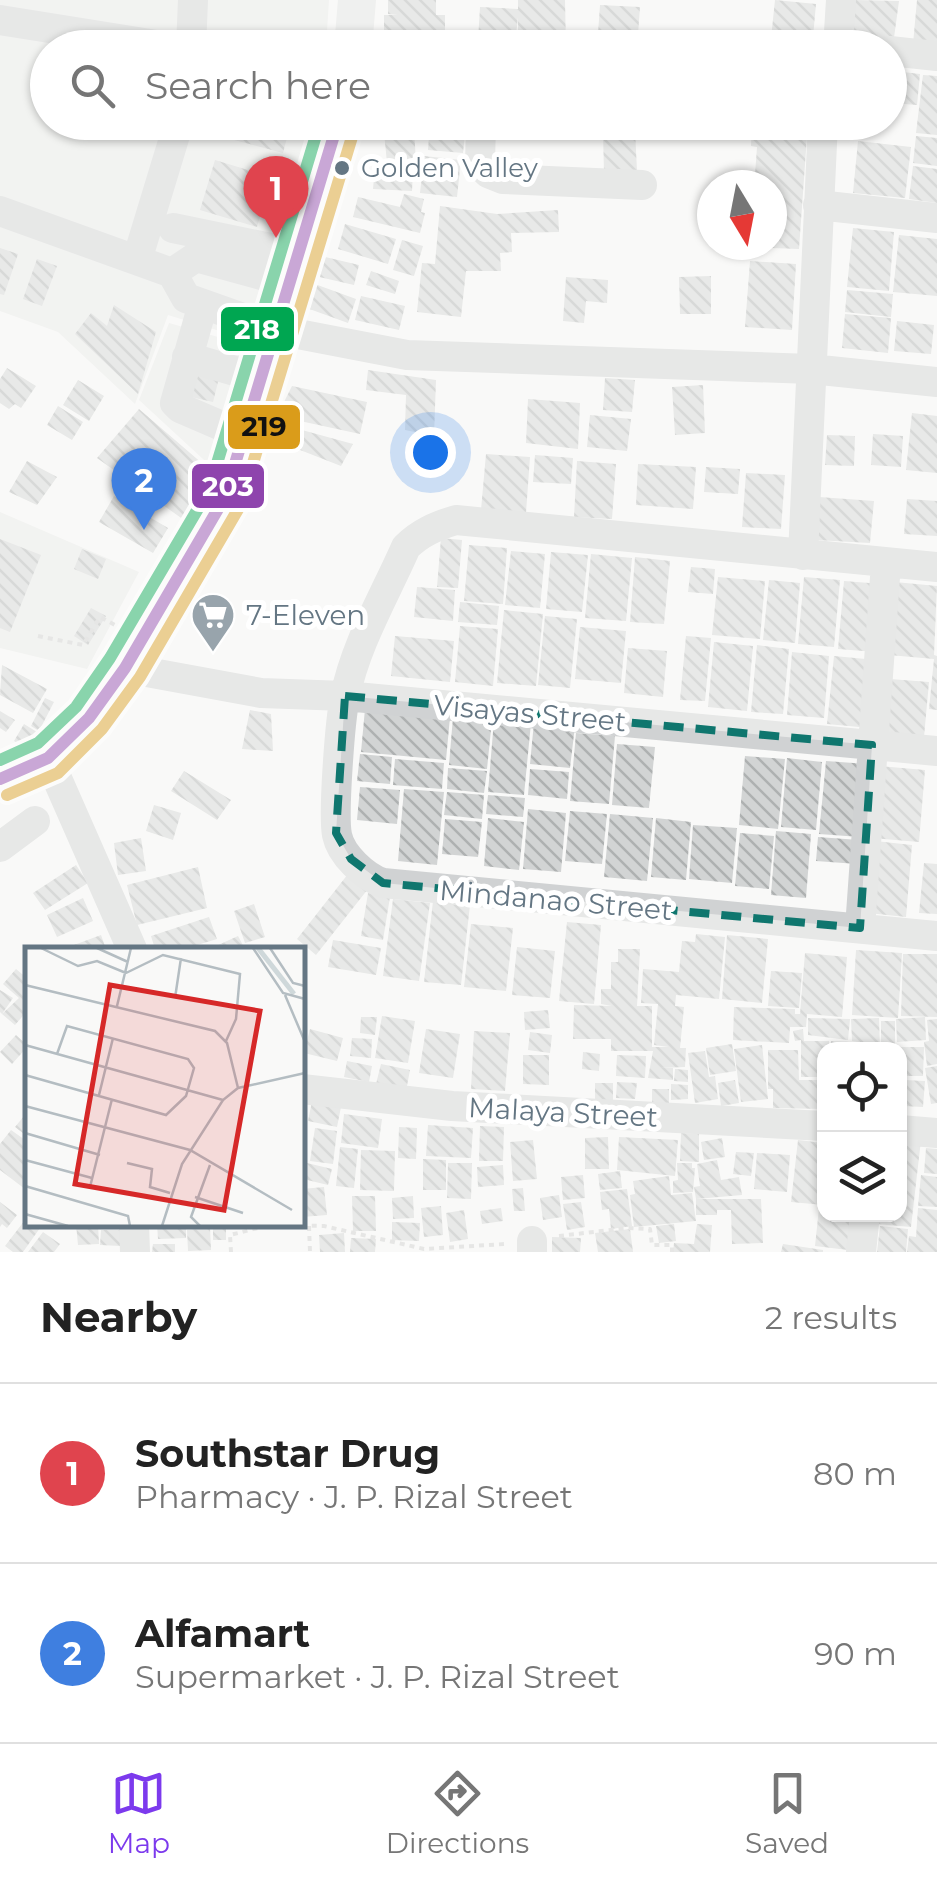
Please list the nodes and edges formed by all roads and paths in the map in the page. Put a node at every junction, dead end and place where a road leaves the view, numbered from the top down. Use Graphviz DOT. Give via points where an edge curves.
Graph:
graph roads {
  1 [pos="193,0"];
  2 [pos="358,0"];
  3 [pos="841,0"];
  4 [pos="0,20"];
  5 [pos="62,30"];
  6 [pos="192,30"];
  7 [pos="355,30"];
  8 [pos="839,30"];
  9 [pos="907,53"];
  10 [pos="937,56"];
  11 [pos="173,140"];
  12 [pos="333,140"];
  13 [pos="481,140"];
  14 [pos="822,140"];
  15 [pos="642,185"];
  16 [pos="818,205"];
  17 [pos="0,211"];
  18 [pos="937,218"];
  19 [pos="172,228"];
  20 [pos="136,260"];
  21 [pos="296,269"];
  22 [pos="172,273"];
  23 [pos="202,304"];
  24 [pos="277,330"];
  25 [pos="186,357"];
  26 [pos="810,369"];
  27 [pos="245,374"];
  28 [pos="937,382"];
  29 [pos="230,430"];
  30 [pos="803,555"];
  31 [pos="886,563"];
  32 [pos="937,568"];
  33 [pos="104,619"];
  34 [pos="38,636"];
  35 [pos="125,668"];
  36 [pos="345,696"];
  37 [pos="872,745"];
  38 [pos="937,751"];
  39 [pos="48,758"];
  40 [pos="0,779"];
  41 [pos="35,821"];
  42 [pos="0,847"];
  43 [pos="860,928"];
  44 [pos="937,936"];
  45 [pos="131,947"];
  46 [pos="305,1090"];
  47 [pos="817,1126"];
  48 [pos="907,1130"];
  49 [pos="937,1132"];
  50 [pos="863,1222"];
  51 [pos="305,1226"];
  52 [pos="309,1226"];
  53 [pos="134,1227"];
  54 [pos="262,1227"];
  55 [pos="532,1246"];
  56 [pos="135,1252"];
  57 [pos="231,1252"];
  58 [pos="310,1252"];
  59 [pos="672,1252"];
  60 [pos="861,1252"];
  1 -- 6 [label="street"];
  2 -- 7 [label="main road"];
  3 -- 8 [label="street"];
  4 -- 5 [label="street"];
  9 -- 10 [label="street"];
  11 -- 20 [label="street"];
  12 -- 21 [label="main road"];
  13 -- 15 [label="street" via="480,165 503,179"];
  14 -- 16 [label="street"];
  16 -- 18 [label="street"];
  16 -- 26 [label="street"];
  17 -- 20 [label="street"];
  19 -- 21 [label="street"];
  20 -- 22 [label="street"];
  21 -- 22 [label="street" via="196,258"];
  21 -- 24 [label="main road"];
  22 -- 23 [label="street" via="186,298"];
  23 -- 24 [label="street"];
  23 -- 25 [label="street"];
  24 -- 26 [label="street" via="407,354"];
  24 -- 27 [label="main road"];
  25 -- 27 [label="street"];
  25 -- 29 [label="street" via="175,403"];
  26 -- 28 [label="street"];
  26 -- 30 [label="street"];
  27 -- 29 [label="main road"];
  29 -- 35 [label="main road" via="225,497"];
  30 -- 31 [label="street, Mindanao Street"];
  30 -- 36 [label="street, Mindanao Street" via="456,520 438,525 406,547"];
  31 -- 32 [label="street, Mindanao Street"];
  31 -- 37 [label="street"];
  33 -- 34 [label="path" via="83,645"];
  35 -- 36 [label="street, Visayas Street" via="260,693"];
  35 -- 39 [label="main road" via="89,718"];
  36 -- 37 [label="street, Visayas Street"];
  36 -- 43 [label="street, Mindanao Street" via="336,833 350,859 374,880"];
  37 -- 38 [label="street, Visayas Street"];
  37 -- 43 [label="street"];
  39 -- 40 [label="main road"];
  39 -- 45 [label="street"];
  41 -- 42 [label="street"];
  43 -- 44 [label="street, Mindanao Street"];
  46 -- 47 [label="street, Malaya Street" via="452,1106"];
  48 -- 49 [label="street"];
  50 -- 60 [label="street"];
  51 -- 52 [label="path"];
  52 -- 55 [label="path" via="424,1249"];
  52 -- 58 [label="path"];
  53 -- 56 [label="street"];
  54 -- 57 [label="path" via="230,1235"];
  55 -- 59 [label="path" via="627,1228 650,1229 652,1245 672,1244"];
}
